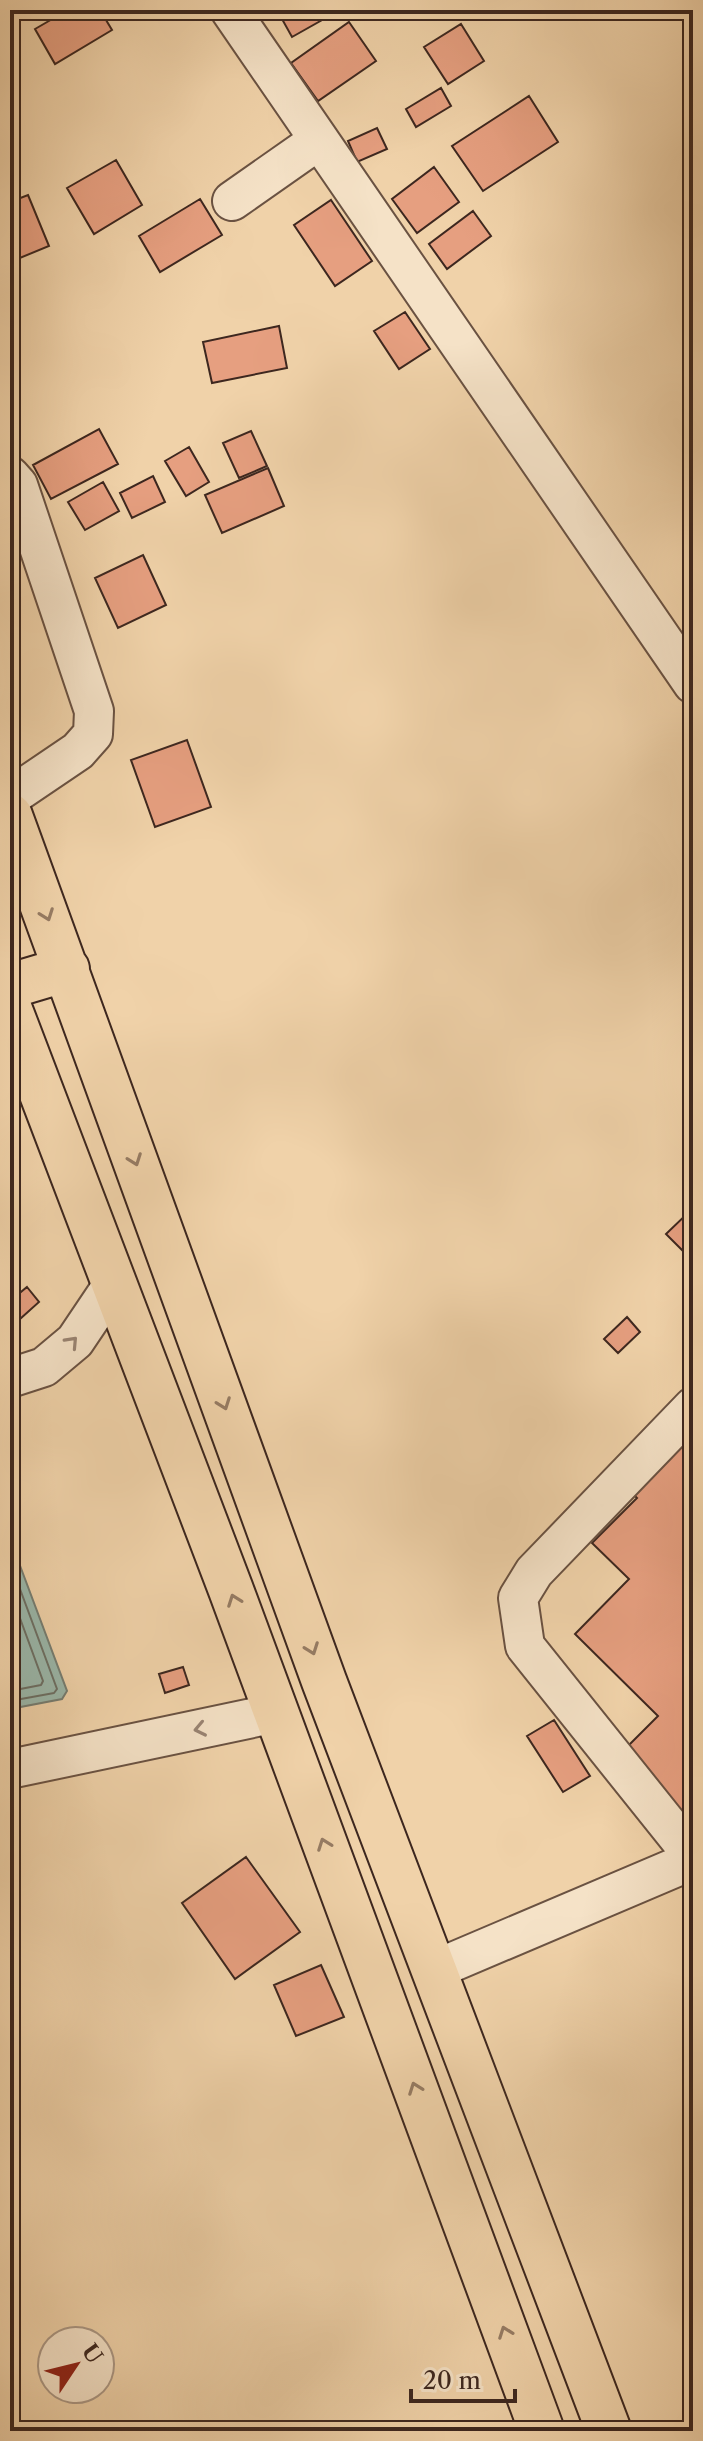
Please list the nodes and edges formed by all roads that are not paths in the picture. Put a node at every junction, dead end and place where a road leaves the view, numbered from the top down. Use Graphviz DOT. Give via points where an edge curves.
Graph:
graph roads {
  1 [pos="230,10"];
  2 [pos="319,140"];
  3 [pos="232,201"];
  4 [pos="10,476"];
  5 [pos="693,684"];
  6 [pos="10,797"];
  7 [pos="10,816"];
  8 [pos="67,969"];
  9 [pos="10,986"];
  10 [pos="10,1010"];
  11 [pos="24,1084"];
  12 [pos="114,1283"];
  13 [pos="10,1378"];
  14 [pos="693,1407"];
  15 [pos="276,1713"];
  16 [pos="10,1769"];
  17 [pos="693,1858"];
  18 [pos="434,1970"];
  19 [pos="542,2431"];
  20 [pos="609,2431"];
  1 -- 2 [label="street"];
  2 -- 3 [label="street"];
  2 -- 5 [label="street"];
  4 -- 6 [label="street" via="18,485 94,711 93,734 78,751"];
  7 -- 8 [label="highway, one-way"];
  8 -- 9 [label="highway"];
  8 -- 18 [label="highway, one-way"];
  10 -- 11 [label="highway"];
  11 -- 12 [label="highway"];
  13 -- 12 [label="street, one-way" via="44,1367 75,1341"];
  15 -- 12 [label="highway, one-way"];
  14 -- 17 [label="street" via="534,1572 518,1598 525,1646"];
  15 -- 16 [label="street, one-way"];
  19 -- 15 [label="highway, one-way"];
  17 -- 18 [label="street"];
  18 -- 20 [label="highway"];
}
